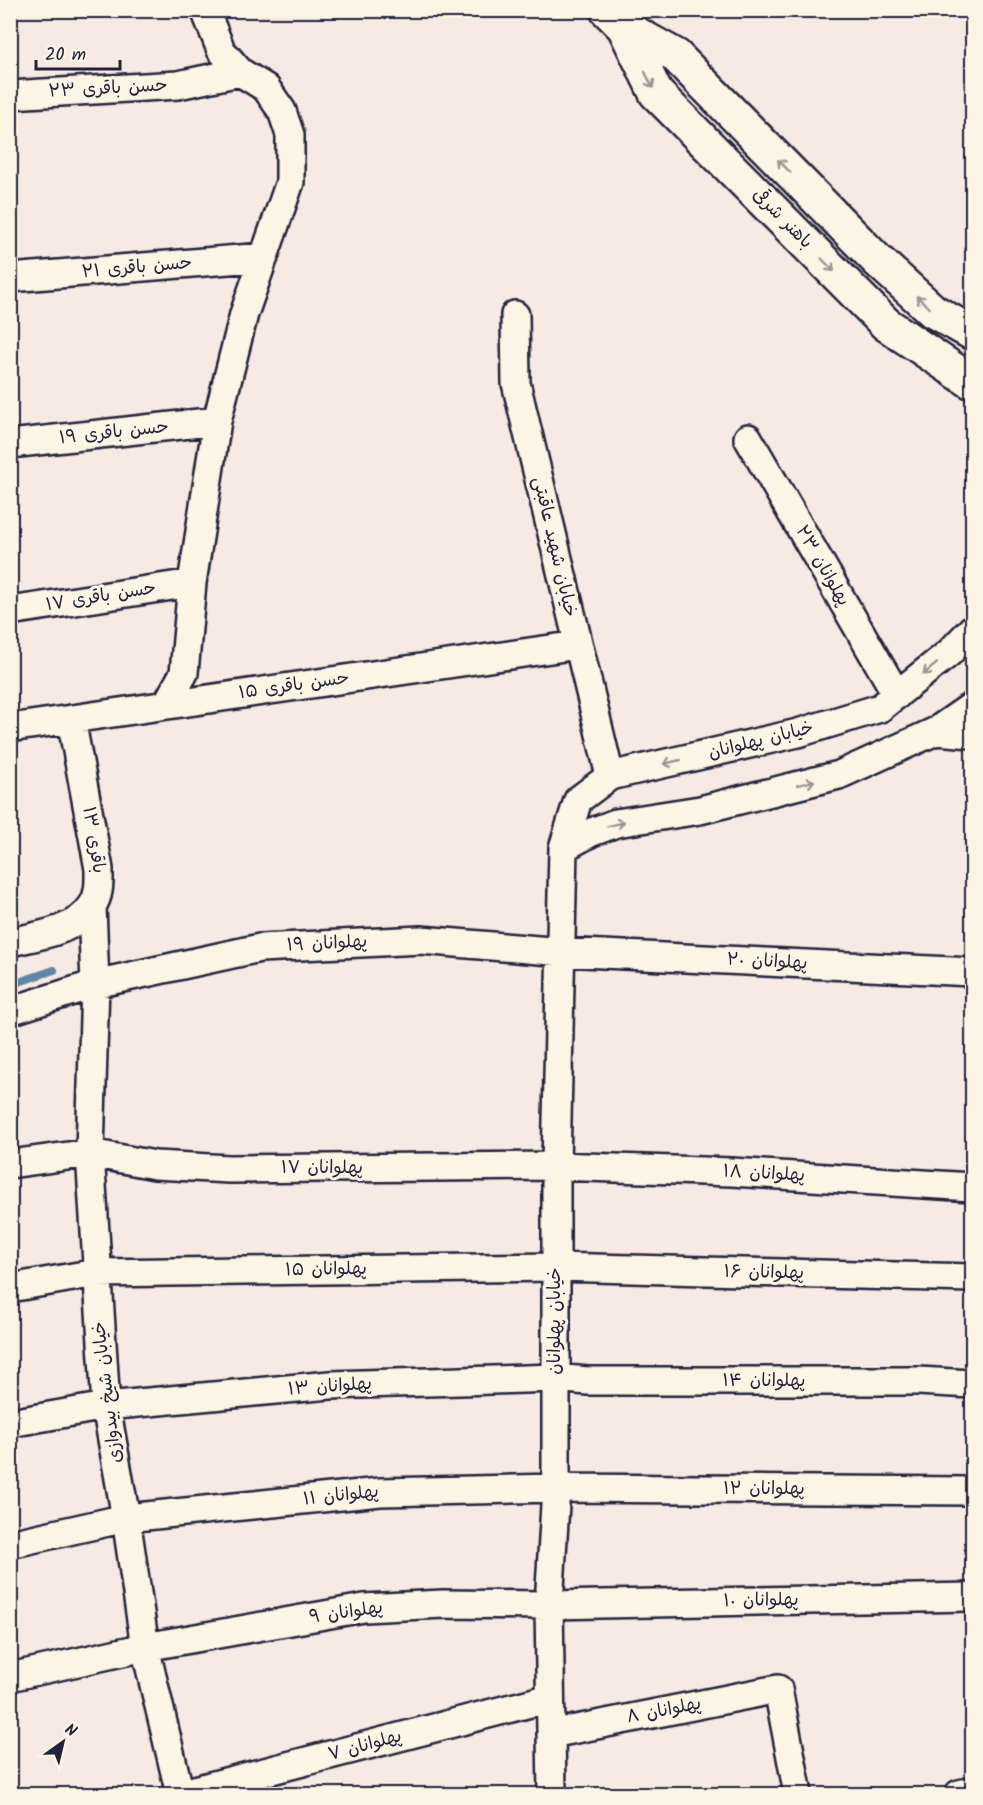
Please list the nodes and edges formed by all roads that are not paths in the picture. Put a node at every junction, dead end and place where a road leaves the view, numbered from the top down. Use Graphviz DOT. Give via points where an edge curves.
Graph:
graph roads {
  1 [pos="205,10"];
  2 [pos="616,19"];
  3 [pos="240,72"];
  4 [pos="10,94"];
  5 [pos="264,257"];
  6 [pos="10,278"];
  7 [pos="515,315"];
  8 [pos="972,333"];
  9 [pos="972,382"];
  10 [pos="217,421"];
  11 [pos="748,438"];
  12 [pos="10,444"];
  13 [pos="192,582"];
  14 [pos="10,611"];
  15 [pos="972,629"];
  16 [pos="578,645"];
  17 [pos="897,694"];
  18 [pos="166,705"];
  19 [pos="972,706"];
  20 [pos="71,719"];
  21 [pos="10,728"];
  22 [pos="936,731"];
  23 [pos="972,734"];
  24 [pos="610,776"];
  25 [pos="563,848"];
  26 [pos="92,906"];
  27 [pos="10,942"];
  28 [pos="562,952"];
  29 [pos="972,972"];
  30 [pos="95,984"];
  31 [pos="10,1011"];
  32 [pos="90,1153"];
  33 [pos="10,1164"];
  34 [pos="556,1166"];
  35 [pos="972,1187"];
  36 [pos="556,1267"];
  37 [pos="96,1273"];
  38 [pos="972,1278"];
  39 [pos="10,1288"];
  40 [pos="555,1378"];
  41 [pos="972,1384"];
  42 [pos="106,1406"];
  43 [pos="10,1423"];
  44 [pos="556,1488"];
  45 [pos="972,1491"];
  46 [pos="126,1518"];
  47 [pos="10,1544"];
  48 [pos="972,1597"];
  49 [pos="549,1605"];
  50 [pos="145,1647"];
  51 [pos="10,1677"];
  52 [pos="550,1698"];
  53 [pos="551,1734"];
  54 [pos="972,1791"];
  55 [pos="180,1794"];
  56 [pos="552,1794"];
  57 [pos="798,1794"];
  58 [pos="959,1794"];
  1 -- 3 [label="street" via="221,50"];
  8 -- 2 [label="street, باهنر شرقی, one-way" via="933,311 877,260 676,56"];
  2 -- 9 [label="street, باهنر شرقی, one-way" via="656,93 886,324"];
  3 -- 4 [label="street, حسن باقری ۲۳" via="178,85"];
  3 -- 5 [label="street" via="266,88 282,111 290,135 290,182"];
  5 -- 6 [label="street, حسن باقری ۲۱"];
  5 -- 10 [label="street" via="244,314"];
  7 -- 16 [label="street, خیابان شهید عاقبتی" via="516,383"];
  10 -- 12 [label="street, حسن باقری ۱۹"];
  10 -- 13 [label="street"];
  11 -- 17 [label="street, پهلوانان ۲۳"];
  13 -- 14 [label="street, حسن باقری ۱۷"];
  13 -- 18 [label="street" via="184,673"];
  15 -- 17 [label="street, خیابان پهلوانان, one-way" via="949,653"];
  16 -- 18 [label="street, حسن باقری ۱۵"];
  16 -- 24 [label="street, خیابان شهید عاقبتی"];
  17 -- 24 [label="street, خیابان پهلوانان, one-way" via="880,708 798,734"];
  18 -- 20 [label="street, حسن باقری ۱۵"];
  19 -- 22 [label="street"];
  20 -- 21 [label="street, حسن باقری ۱۵"];
  20 -- 26 [label="street, باقری ۱۳" via="99,869 99,887"];
  22 -- 23 [label="street"];
  25 -- 22 [label="street, one-way" via="616,823 700,810 839,775"];
  24 -- 25 [label="street, خیابان پهلوانان" via="578,800"];
  25 -- 28 [label="street, خیابان پهلوانان"];
  26 -- 27 [label="street" via="58,931"];
  26 -- 30 [label="street, باقری ۱۳"];
  28 -- 29 [label="street, پهلوانان ۲۰"];
  28 -- 30 [label="street, پهلوانان ۱۹" via="421,940 260,948"];
  28 -- 34 [label="street, خیابان پهلوانان"];
  30 -- 31 [label="street"];
  30 -- 32 [label="street, خیابان شیخ بیدوازی"];
  32 -- 33 [label="street, پهلوانان ۱۷"];
  32 -- 34 [label="street, پهلوانان ۱۷" via="155,1165 229,1169"];
  32 -- 37 [label="street, خیابان شیخ بیدوازی"];
  34 -- 35 [label="street, پهلوانان ۱۸"];
  34 -- 36 [label="street, خیابان پهلوانان"];
  36 -- 37 [label="street, پهلوانان ۱۵"];
  36 -- 38 [label="street, پهلوانان ۱۶"];
  36 -- 40 [label="street, خیابان پهلوانان"];
  37 -- 39 [label="street, پهلوانان ۱۵"];
  37 -- 42 [label="street, خیابان شیخ بیدوازی"];
  40 -- 41 [label="street, پهلوانان ۱۴"];
  40 -- 42 [label="street, پهلوانان ۱۳" via="330,1385"];
  40 -- 44 [label="street, خیابان پهلوانان"];
  42 -- 43 [label="street, پهلوانان ۱۳"];
  42 -- 46 [label="street, خیابان شیخ بیدوازی"];
  44 -- 45 [label="street, پهلوانان ۱۲"];
  44 -- 46 [label="street, پهلوانان ۱۱" via="380,1492"];
  44 -- 49 [label="street, خیابان پهلوانان"];
  46 -- 47 [label="street, پهلوانان ۱۱"];
  46 -- 50 [label="street, خیابان شیخ بیدوازی"];
  48 -- 49 [label="street, پهلوانان ۱۰"];
  49 -- 50 [label="street, پهلوانان ۹" via="364,1608"];
  49 -- 52 [label="street, خیابان پهلوانان"];
  50 -- 51 [label="street, پهلوانان ۹"];
  50 -- 55 [label="street, خیابان شیخ بیدوازی"];
  52 -- 53 [label="street, خیابان پهلوانان"];
  52 -- 55 [label="street, پهلوانان ۷"];
  53 -- 56 [label="street, خیابان پهلوانان"];
  53 -- 57 [label="street, پهلوانان ۸" via="778,1689"];
  54 -- 58 [label="street"];
}
